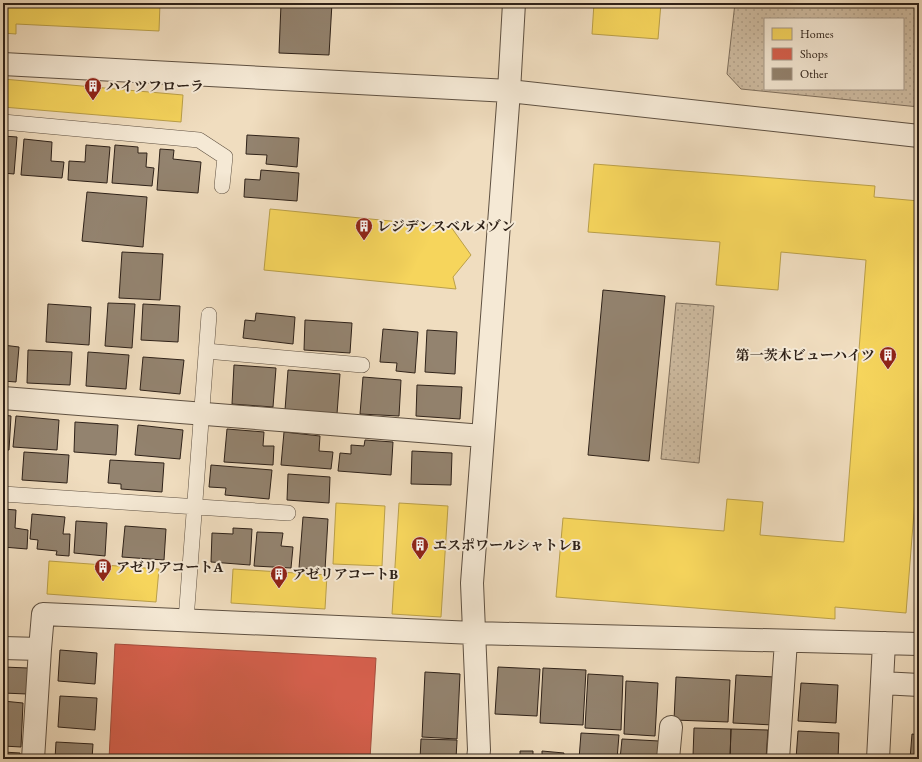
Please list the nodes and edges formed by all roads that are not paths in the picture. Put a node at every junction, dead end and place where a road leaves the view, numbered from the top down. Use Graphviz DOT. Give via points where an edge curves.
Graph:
graph roads {
  1 [pos="514,3"];
  2 [pos="3,64"];
  3 [pos="509,91"];
  4 [pos="3,122"];
  5 [pos="919,136"];
  6 [pos="222,186"];
  7 [pos="209,315"];
  8 [pos="206,351"];
  9 [pos="362,365"];
  10 [pos="3,398"];
  11 [pos="201,414"];
  12 [pos="482,436"];
  13 [pos="3,494"];
  14 [pos="194,506"];
  15 [pos="288,513"];
  16 [pos="186,620"];
  17 [pos="474,633"];
  18 [pos="786,641"];
  19 [pos="884,644"];
  20 [pos="919,644"];
  21 [pos="3,648"];
  22 [pos="40,649"];
  23 [pos="882,683"];
  24 [pos="919,685"];
  25 [pos="671,728"];
  26 [pos="33,759"];
  27 [pos="478,759"];
  28 [pos="668,759"];
  29 [pos="778,759"];
  30 [pos="878,759"];
  1 -- 3 [label="street"];
  2 -- 3 [label="street"];
  3 -- 5 [label="street"];
  3 -- 12 [label="street"];
  4 -- 6 [label="lane" via="199,140 225,157"];
  7 -- 8 [label="lane"];
  8 -- 9 [label="lane"];
  8 -- 11 [label="lane"];
  10 -- 11 [label="street"];
  11 -- 12 [label="street"];
  11 -- 14 [label="lane"];
  12 -- 17 [label="street" via="472,583"];
  13 -- 14 [label="lane"];
  14 -- 15 [label="lane"];
  14 -- 16 [label="lane"];
  16 -- 17 [label="street"];
  16 -- 22 [label="street" via="43,614"];
  17 -- 18 [label="street"];
  17 -- 27 [label="street"];
  18 -- 19 [label="street"];
  18 -- 29 [label="street"];
  19 -- 20 [label="street"];
  19 -- 23 [label="street"];
  21 -- 22 [label="street"];
  22 -- 26 [label="street"];
  23 -- 24 [label="street"];
  23 -- 30 [label="street"];
  25 -- 28 [label="street"];
}
